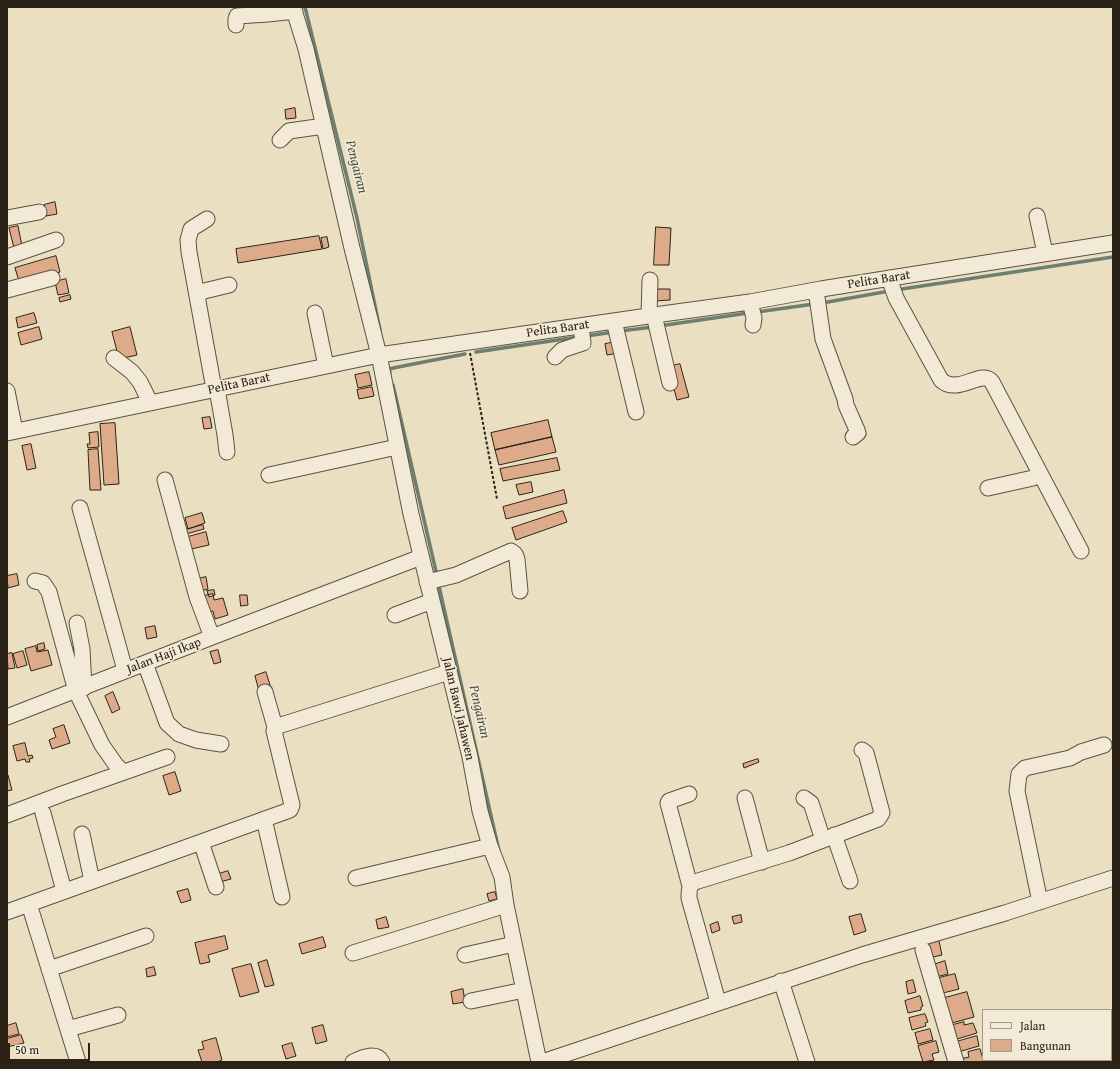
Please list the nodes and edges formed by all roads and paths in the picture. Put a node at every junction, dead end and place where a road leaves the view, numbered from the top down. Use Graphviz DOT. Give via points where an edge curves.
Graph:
graph roads {
  1 [pos="294,9"];
  2 [pos="236,25"];
  3 [pos="324,126"];
  4 [pos="280,140"];
  5 [pos="39,212"];
  6 [pos="1037,216"];
  7 [pos="7,218"];
  8 [pos="207,219"];
  9 [pos="56,240"];
  10 [pos="1113,243"];
  11 [pos="1044,253"];
  12 [pos="7,257"];
  13 [pos="52,278"];
  14 [pos="889,278"];
  15 [pos="650,280"];
  16 [pos="229,285"];
  17 [pos="7,290"];
  18 [pos="816,290"];
  19 [pos="196,295"];
  20 [pos="750,302"];
  21 [pos="315,313"];
  22 [pos="651,315"];
  23 [pos="614,321"];
  24 [pos="753,325"];
  25 [pos="581,326"];
  26 [pos="468,342"];
  27 [pos="379,355"];
  28 [pos="555,357"];
  29 [pos="114,358"];
  30 [pos="326,366"];
  31 [pos="670,383"];
  32 [pos="215,389"];
  33 [pos="7,391"];
  34 [pos="150,402"];
  35 [pos="636,412"];
  36 [pos="11,432"];
  37 [pos="853,437"];
  38 [pos="397,447"];
  39 [pos="227,452"];
  40 [pos="1040,473"];
  41 [pos="270,475"];
  42 [pos="165,480"];
  43 [pos="988,488"];
  44 [pos="497,499"];
  45 [pos="80,508"];
  46 [pos="1081,551"];
  47 [pos="421,557"];
  48 [pos="36,581"];
  49 [pos="427,582"];
  50 [pos="520,591"];
  51 [pos="432,601"];
  52 [pos="395,615"];
  53 [pos="77,623"];
  54 [pos="212,637"];
  55 [pos="145,663"];
  56 [pos="125,670"];
  57 [pos="449,672"];
  58 [pos="80,689"];
  59 [pos="265,692"];
  60 [pos="7,716"];
  61 [pos="275,727"];
  62 [pos="221,744"];
  63 [pos="1104,745"];
  64 [pos="862,750"];
  65 [pos="167,757"];
  66 [pos="123,772"];
  67 [pos="689,794"];
  68 [pos="745,798"];
  69 [pos="804,798"];
  70 [pos="43,813"];
  71 [pos="7,815"];
  72 [pos="264,819"];
  73 [pos="82,834"];
  74 [pos="828,838"];
  75 [pos="201,842"];
  76 [pos="490,846"];
  77 [pos="762,862"];
  78 [pos="356,878"];
  79 [pos="1113,878"];
  80 [pos="850,880"];
  81 [pos="92,881"];
  82 [pos="690,886"];
  83 [pos="216,887"];
  84 [pos="64,891"];
  85 [pos="282,897"];
  86 [pos="1040,902"];
  87 [pos="29,904"];
  88 [pos="506,905"];
  89 [pos="7,912"];
  90 [pos="146,936"];
  91 [pos="514,944"];
  92 [pos="923,950"];
  93 [pos="353,953"];
  94 [pos="465,955"];
  95 [pos="49,969"];
  96 [pos="781,981"];
  97 [pos="524,990"];
  98 [pos="471,1001"];
  99 [pos="718,1002"];
  100 [pos="118,1015"];
  101 [pos="68,1029"];
  102 [pos="78,1062"];
  103 [pos="353,1062"];
  104 [pos="382,1062"];
  105 [pos="539,1062"];
  106 [pos="542,1062"];
  107 [pos="807,1062"];
  108 [pos="956,1062"];
  1 -- 2 [label="street" via="237,16"];
  1 -- 3 [label="street, Jalan Bawi Jahawen"];
  3 -- 4 [label="street" via="289,131"];
  3 -- 27 [label="street, Jalan Bawi Jahawen"];
  5 -- 7 [label="street"];
  6 -- 11 [label="street"];
  8 -- 19 [label="street" via="191,229 189,234 189,252"];
  9 -- 12 [label="street"];
  10 -- 11 [label="street, Pelita Barat"];
  11 -- 14 [label="street, Pelita Barat"];
  13 -- 17 [label="street"];
  14 -- 18 [label="street, Pelita Barat"];
  14 -- 40 [label="street" via="895,295 941,380 955,386 984,378 990,379"];
  15 -- 22 [label="street"];
  16 -- 19 [label="street"];
  18 -- 20 [label="street, Pelita Barat"];
  18 -- 37 [label="street" via="823,339 858,433"];
  19 -- 32 [label="street"];
  20 -- 22 [label="street, Pelita Barat"];
  20 -- 24 [label="street"];
  21 -- 30 [label="street"];
  22 -- 23 [label="street, Pelita Barat"];
  22 -- 31 [label="street"];
  23 -- 25 [label="street, Pelita Barat"];
  23 -- 35 [label="street"];
  25 -- 26 [label="street, Pelita Barat"];
  25 -- 28 [label="street" via="583,343 562,350"];
  26 -- 27 [label="street, Pelita Barat"];
  26 -- 44 [label="path"];
  27 -- 30 [label="street, Pelita Barat"];
  27 -- 38 [label="street, Jalan Bawi Jahawen"];
  29 -- 34 [label="street" via="132,372"];
  30 -- 32 [label="street, Pelita Barat"];
  32 -- 34 [label="street, Pelita Barat"];
  32 -- 39 [label="street"];
  33 -- 36 [label="street"];
  34 -- 36 [label="street, Pelita Barat"];
  38 -- 41 [label="street"];
  38 -- 47 [label="street, Jalan Bawi Jahawen"];
  40 -- 43 [label="street" via="1033,478"];
  40 -- 46 [label="street"];
  42 -- 54 [label="street, Jalan Haji Ikap"];
  45 -- 56 [label="street"];
  47 -- 49 [label="street, Jalan Bawi Jahawen"];
  47 -- 54 [label="street"];
  48 -- 58 [label="street" via="43,584 49,592"];
  49 -- 50 [label="street" via="456,575 511,551 517,559"];
  49 -- 51 [label="street, Jalan Bawi Jahawen"];
  51 -- 52 [label="street"];
  51 -- 57 [label="street, Jalan Bawi Jahawen"];
  53 -- 58 [label="street" via="82,649"];
  54 -- 55 [label="street, Jalan Haji Ikap"];
  55 -- 56 [label="street, Jalan Haji Ikap"];
  55 -- 62 [label="street" via="167,723 179,734"];
  56 -- 58 [label="street, Jalan Haji Ikap"];
  57 -- 61 [label="street"];
  57 -- 76 [label="street, Jalan Bawi Jahawen"];
  58 -- 60 [label="street, Jalan Haji Ikap"];
  58 -- 66 [label="street" via="102,745"];
  59 -- 61 [label="street"];
  61 -- 72 [label="street" via="292,806 290,810"];
  63 -- 86 [label="street" via="1070,758 1020,771 1017,791"];
  64 -- 74 [label="street" via="866,753 882,813 878,819"];
  65 -- 66 [label="street"];
  66 -- 71 [label="street"];
  67 -- 82 [label="street" via="668,803"];
  68 -- 77 [label="street"];
  69 -- 74 [label="street" via="811,803"];
  70 -- 84 [label="street"];
  72 -- 75 [label="street"];
  72 -- 85 [label="street"];
  73 -- 81 [label="street"];
  74 -- 77 [label="street"];
  74 -- 80 [label="street"];
  75 -- 81 [label="street"];
  75 -- 83 [label="street"];
  76 -- 78 [label="street"];
  76 -- 88 [label="street, Jalan Bawi Jahawen" via="502,877"];
  77 -- 82 [label="street" via="698,881"];
  79 -- 86 [label="street"];
  81 -- 84 [label="street"];
  82 -- 99 [label="street" via="690,898"];
  84 -- 87 [label="street"];
  86 -- 96 [label="street"];
  87 -- 89 [label="street"];
  87 -- 95 [label="street"];
  88 -- 91 [label="street, Jalan Bawi Jahawen"];
  88 -- 93 [label="street"];
  90 -- 95 [label="street"];
  91 -- 94 [label="street"];
  91 -- 97 [label="street, Jalan Bawi Jahawen"];
  92 -- 108 [label="street"];
  95 -- 101 [label="street"];
  96 -- 99 [label="street"];
  96 -- 107 [label="street"];
  97 -- 98 [label="street"];
  97 -- 105 [label="street, Jalan Bawi Jahawen"];
  99 -- 106 [label="street"];
  100 -- 101 [label="street"];
  101 -- 102 [label="street"];
  103 -- 104 [label="street" via="371,1056 376,1056"];
}
